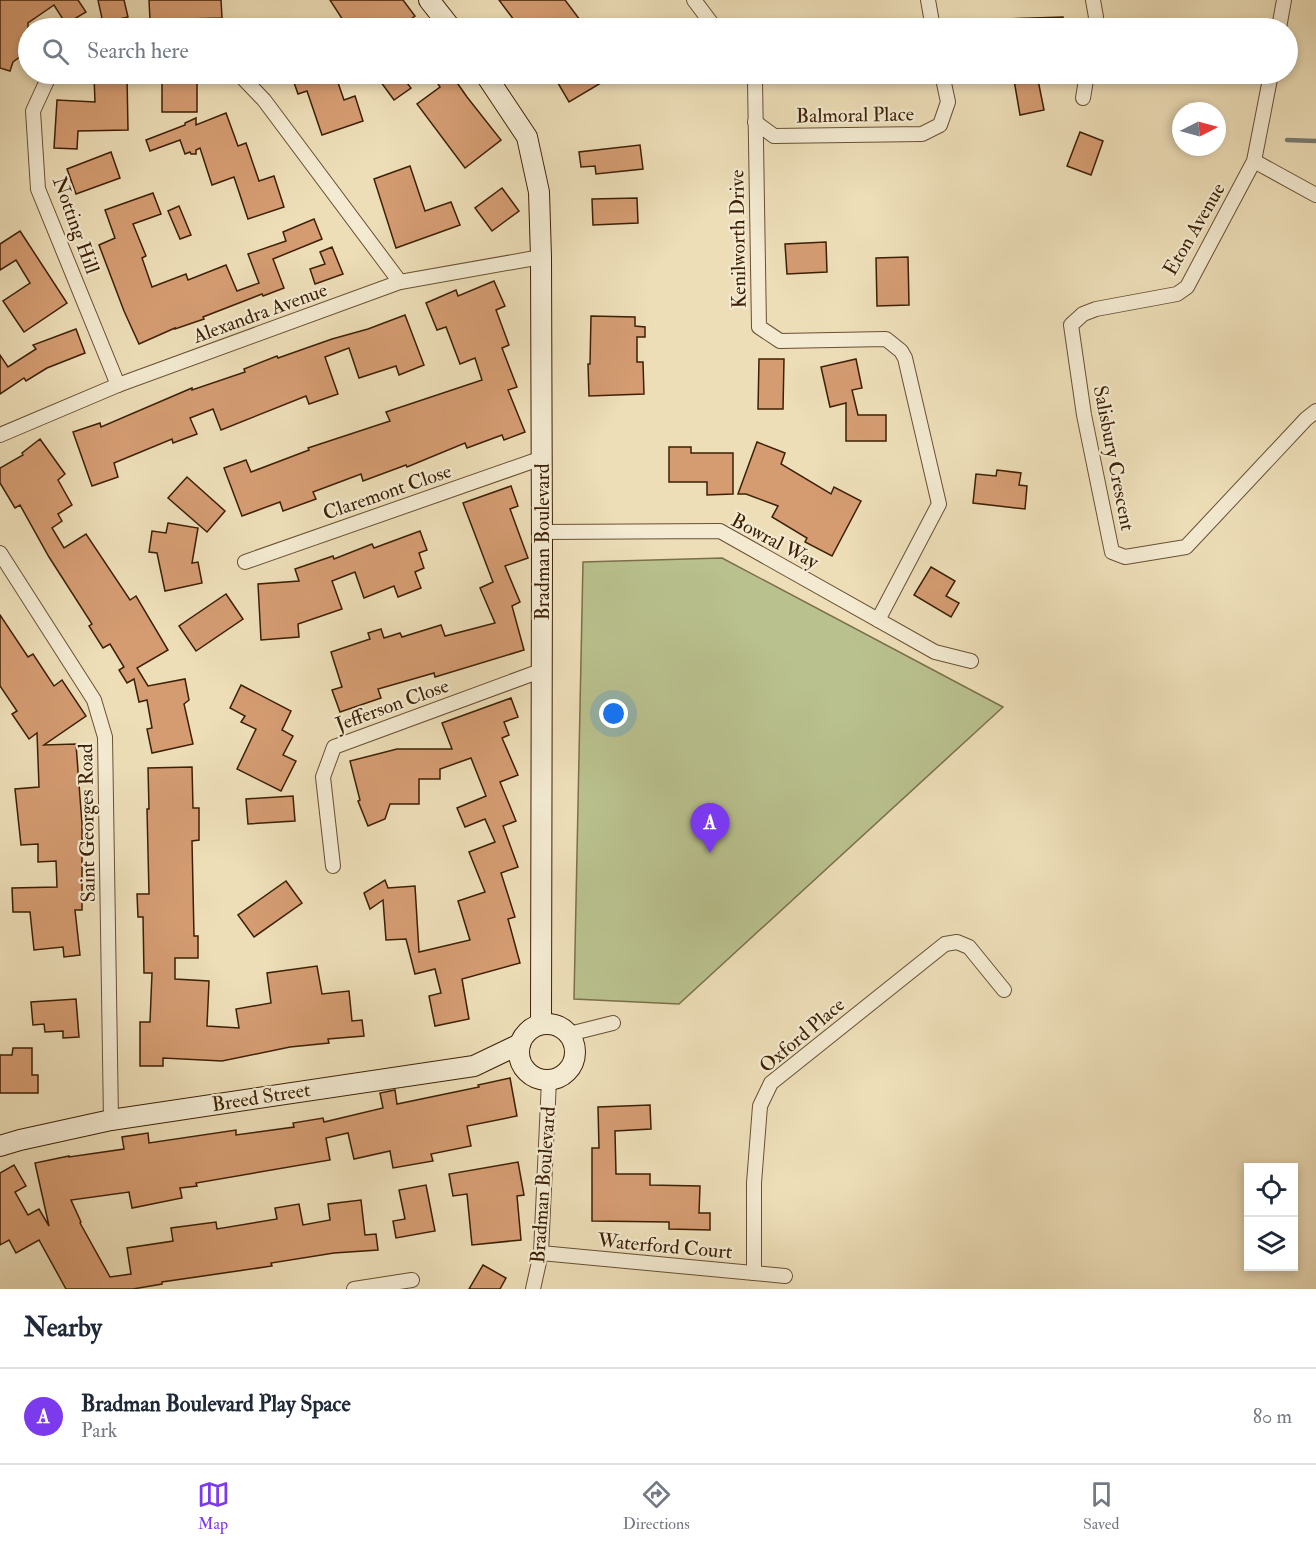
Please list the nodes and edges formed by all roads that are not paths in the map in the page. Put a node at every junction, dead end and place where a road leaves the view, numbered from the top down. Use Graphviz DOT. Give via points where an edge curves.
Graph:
graph roads {
  1 [pos="429,0"];
  2 [pos="694,0"];
  3 [pos="928,0"];
  4 [pos="1093,0"];
  5 [pos="1284,0"];
  6 [pos="443,18"];
  7 [pos="708,18"];
  8 [pos="931,18"];
  9 [pos="1096,18"];
  10 [pos="1281,18"];
  11 [pos="45,84"];
  12 [pos="249,84"];
  13 [pos="491,84"];
  14 [pos="754,84"];
  15 [pos="944,84"];
  16 [pos="1085,84"];
  17 [pos="1269,84"];
  18 [pos="1083,98"];
  19 [pos="755,122"];
  20 [pos="1254,161"];
  21 [pos="1316,195"];
  22 [pos="541,257"];
  23 [pos="400,282"];
  24 [pos="1071,325"];
  25 [pos="118,385"];
  26 [pos="1316,411"];
  27 [pos="0,435"];
  28 [pos="542,458"];
  29 [pos="542,532"];
  30 [pos="0,553"];
  31 [pos="245,562"];
  32 [pos="879,620"];
  33 [pos="971,661"];
  34 [pos="543,670"];
  35 [pos="333,866"];
  36 [pos="1004,990"];
  37 [pos="613,1023"];
  38 [pos="542,1024"];
  39 [pos="569,1034"];
  40 [pos="520,1044"];
  41 [pos="474,1066"];
  42 [pos="526,1070"];
  43 [pos="549,1080"];
  44 [pos="111,1120"];
  45 [pos="0,1146"];
  46 [pos="541,1253"];
  47 [pos="753,1274"];
  48 [pos="785,1276"];
  49 [pos="412,1281"];
  50 [pos="354,1289"];
  51 [pos="533,1289"];
  1 -- 6 [label="street"];
  2 -- 7 [label="street"];
  3 -- 8 [label="street"];
  4 -- 9 [label="street"];
  5 -- 10 [label="street"];
  11 -- 25 [label="street, Notting Hill" via="33,111 38,189"];
  12 -- 23 [label="street"];
  13 -- 22 [label="street, Bradman Boulevard" via="527,137 539,192"];
  14 -- 19 [label="street, Kenilworth Drive"];
  15 -- 19 [label="street, Balmoral Place" via="948,102 940,125 922,134 774,136"];
  16 -- 18 [label="street"];
  17 -- 20 [label="street, Eton Avenue"];
  19 -- 32 [label="street, Kenilworth Drive" via="759,327 780,341 886,339 905,358 939,504"];
  20 -- 21 [label="street"];
  20 -- 24 [label="street, Eton Avenue" via="1187,287 1177,294 1096,309"];
  22 -- 23 [label="street, Alexandra Avenue"];
  22 -- 28 [label="street, Bradman Boulevard"];
  23 -- 25 [label="street, Alexandra Avenue"];
  24 -- 26 [label="street, Salisbury Crescent" via="1084,415 1112,552 1125,557 1186,547"];
  25 -- 27 [label="street, Alexandra Avenue"];
  28 -- 29 [label="street, Bradman Boulevard"];
  28 -- 31 [label="street, Claremont Close"];
  29 -- 32 [label="street, Bowral Way" via="720,531"];
  29 -- 34 [label="street, Bradman Boulevard"];
  30 -- 44 [label="street, Saint Georges Road" via="93,700 105,737"];
  32 -- 33 [label="street, Bowral Way" via="935,652"];
  34 -- 35 [label="street, Jefferson Close" via="334,747 323,777"];
  34 -- 38 [label="street, Bradman Boulevard"];
  36 -- 47 [label="street, Oxford Place" via="969,947 957,942 945,944 771,1083 760,1106"];
  37 -- 39 [label="street"];
  38 -- 39 [label="street" via="556,1025"];
  38 -- 40 [label="street" via="528,1031"];
  39 -- 43 [label="street" via="575,1049 572,1065 560,1077"];
  40 -- 41 [label="street, Breed Street"];
  40 -- 42 [label="street" via="521,1062"];
  41 -- 42 [label="street"];
  41 -- 44 [label="street, Breed Street"];
  42 -- 43 [label="street" via="532,1076"];
  43 -- 46 [label="street, Bradman Boulevard"];
  44 -- 45 [label="street, Breed Street"];
  46 -- 47 [label="street, Waterford Court"];
  46 -- 51 [label="street, Bradman Boulevard"];
  47 -- 48 [label="street, Waterford Court"];
  49 -- 50 [label="street"];
}
